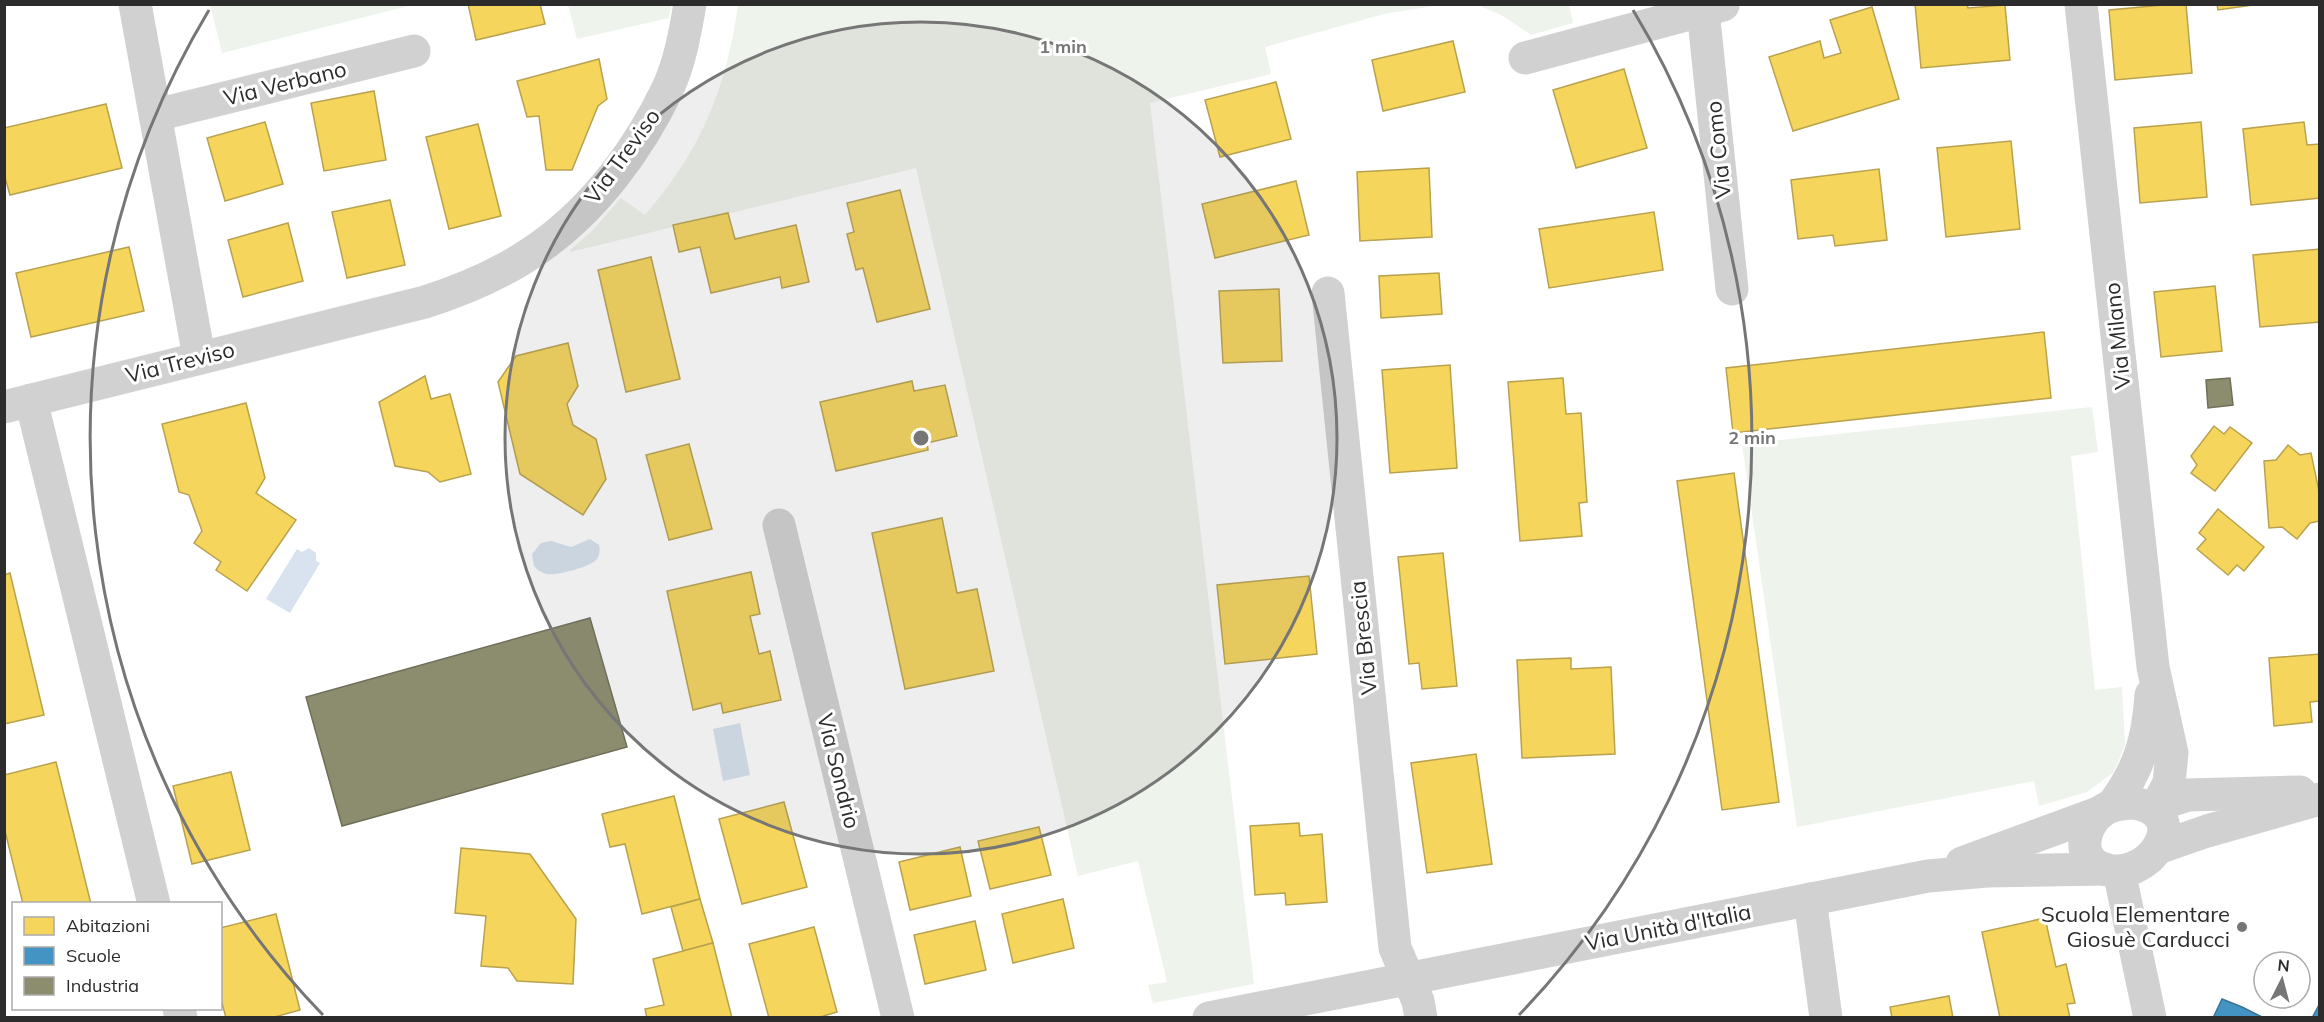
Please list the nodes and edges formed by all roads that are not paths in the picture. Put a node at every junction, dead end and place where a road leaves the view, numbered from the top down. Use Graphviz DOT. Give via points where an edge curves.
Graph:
graph roads {
  1 [pos="135,4"];
  2 [pos="690,4"];
  3 [pos="2081,4"];
  4 [pos="1714,7"];
  5 [pos="414,51"];
  6 [pos="1525,58"];
  7 [pos="156,115"];
  8 [pos="1731,289"];
  9 [pos="1328,293"];
  10 [pos="199,357"];
  11 [pos="18,403"];
  12 [pos="779,525"];
  13 [pos="2153,667"];
  14 [pos="2319,792"];
  15 [pos="2319,799"];
  16 [pos="2107,809"];
  17 [pos="2155,809"];
  18 [pos="2158,848"];
  19 [pos="2112,870"];
  20 [pos="1928,876"];
  21 [pos="1810,899"];
  22 [pos="154,902"];
  23 [pos="1409,979"];
  24 [pos="898,1017"];
  25 [pos="1209,1017"];
  26 [pos="1421,1017"];
  27 [pos="1826,1017"];
  28 [pos="2150,1017"];
  1 -- 7 [label="street"];
  2 -- 10 [label="street, Via Treviso" via="683,43 668,87 639,140 604,186 540,247 478,282 425,302"];
  3 -- 13 [label="street, Via Milano"];
  4 -- 6 [label="street"];
  4 -- 8 [label="street, Via Como"];
  5 -- 7 [label="street, Via Verbano"];
  7 -- 10 [label="street"];
  9 -- 23 [label="street, Via Brescia" via="1395,948"];
  10 -- 11 [label="street, Via Treviso"];
  11 -- 22 [label="street, Via Treviso"];
  12 -- 24 [label="street, Via Sondrio"];
  13 -- 16 [label="street, Via Milano" via="2145,744 2129,781"];
  13 -- 17 [label="street, Via Milano" via="2172,764 2169,783"];
  14 -- 17 [label="street" via="2188,795"];
  15 -- 18 [label="street"];
  16 -- 17 [label="street" via="2133,804"];
  16 -- 19 [label="street" via="2088,828 2084,845 2093,862"];
  16 -- 20 [label="street, Via Unità d'Italia"];
  17 -- 18 [label="street" via="2164,826"];
  18 -- 19 [label="street" via="2140,866"];
  19 -- 20 [label="street, Via Unità d'Italia" via="1988,871"];
  19 -- 28 [label="street"];
  20 -- 21 [label="street, Via Unità d'Italia"];
  21 -- 23 [label="street, Via Unità d'Italia"];
  21 -- 27 [label="street"];
  23 -- 25 [label="street, Via Unità d'Italia"];
  23 -- 26 [label="street"];
}
